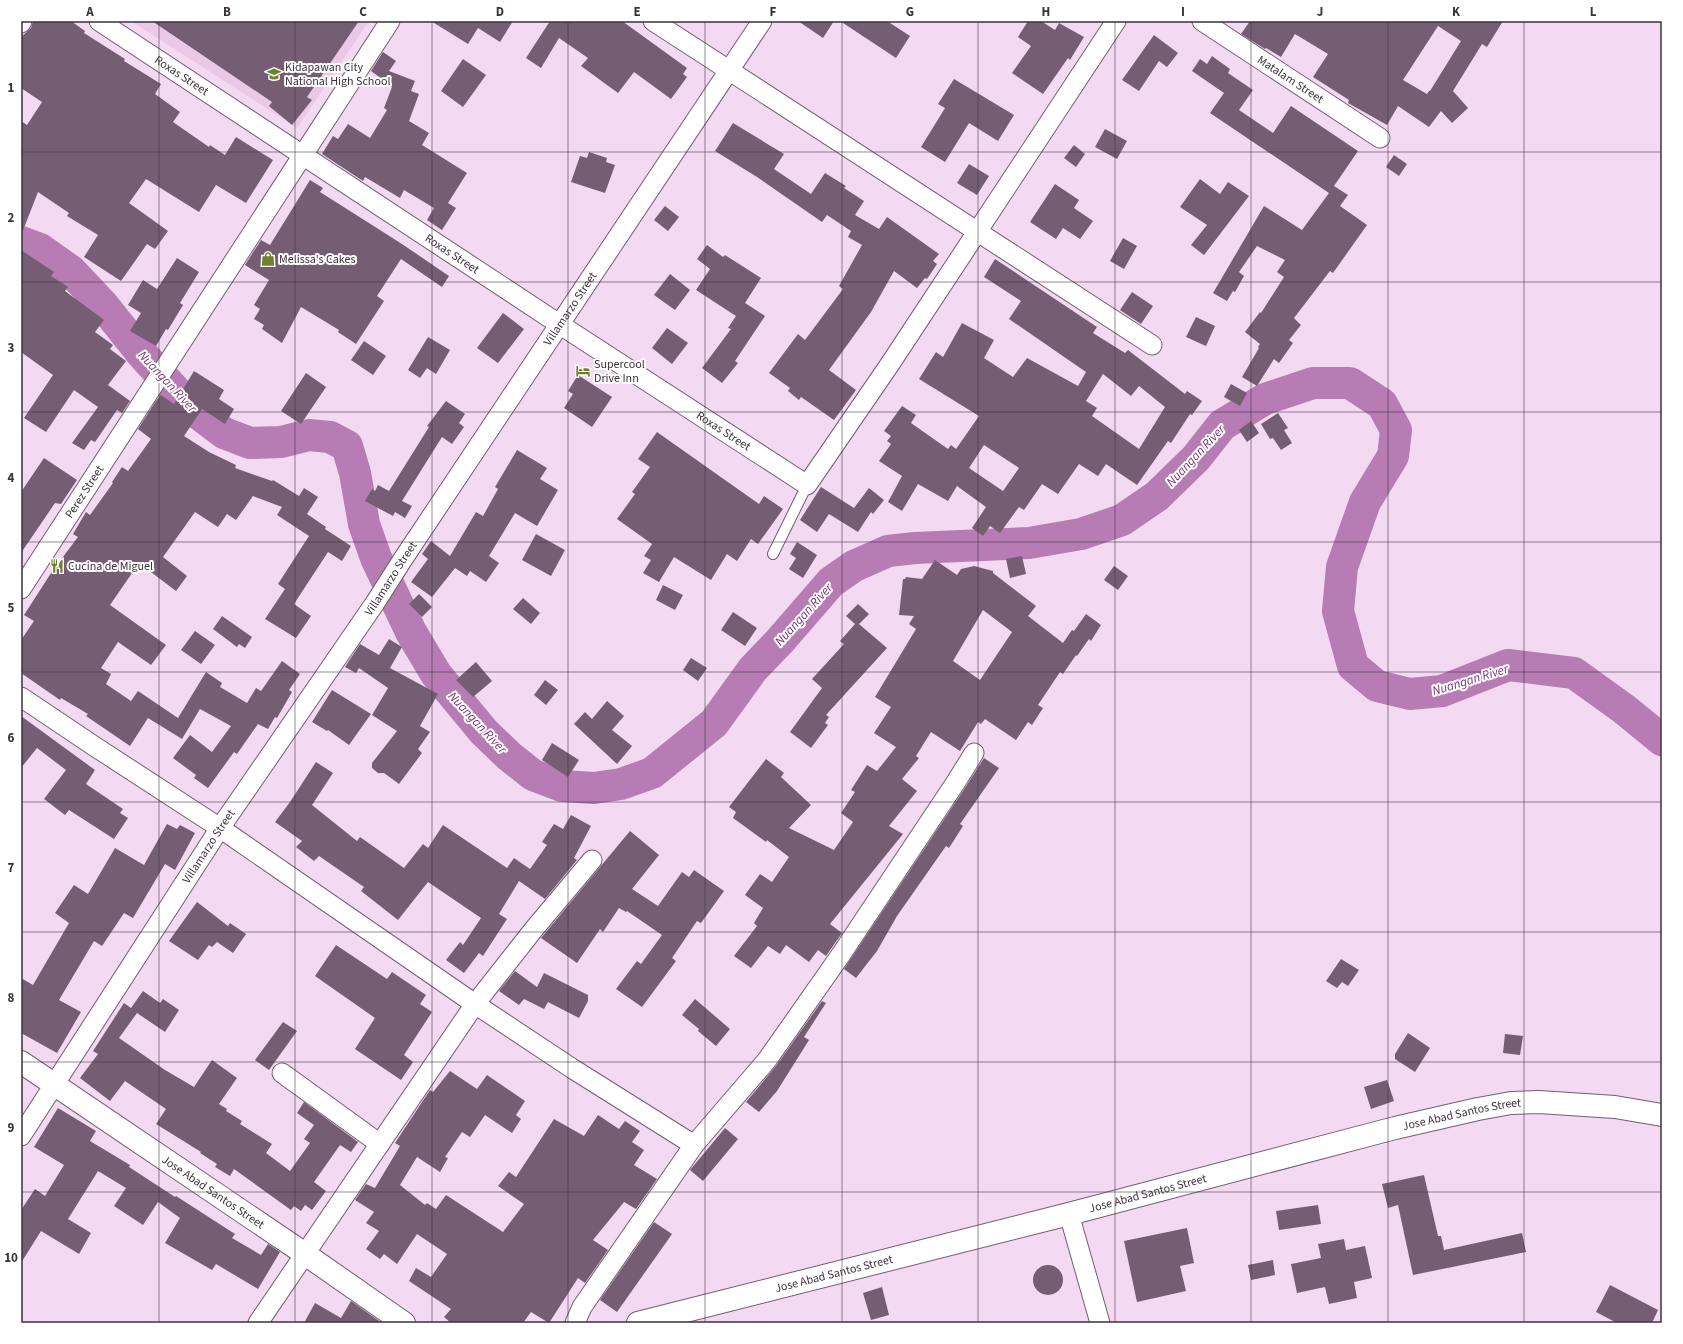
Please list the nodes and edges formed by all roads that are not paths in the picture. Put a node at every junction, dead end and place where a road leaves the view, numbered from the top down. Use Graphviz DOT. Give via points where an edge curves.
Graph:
graph roads {
  1 [pos="99,21"];
  2 [pos="390,21"];
  3 [pos="653,21"];
  4 [pos="762,21"];
  5 [pos="1116,21"];
  6 [pos="1202,21"];
  7 [pos="728,71"];
  8 [pos="1380,138"];
  9 [pos="303,155"];
  10 [pos="977,232"];
  11 [pos="559,324"];
  12 [pos="1152,345"];
  13 [pos="807,485"];
  14 [pos="773,554"];
  15 [pos="21,589"];
  16 [pos="21,697"];
  17 [pos="974,753"];
  18 [pos="220,828"];
  19 [pos="592,860"];
  20 [pos="475,1004"];
  21 [pos="21,1062"];
  22 [pos="282,1073"];
  23 [pos="55,1084"];
  24 [pos="1662,1115"];
  25 [pos="21,1136"];
  26 [pos="380,1144"];
  27 [pos="694,1145"];
  28 [pos="1069,1214"];
  29 [pos="305,1254"];
  30 [pos="258,1323"];
  31 [pos="404,1323"];
  32 [pos="575,1323"];
  33 [pos="638,1323"];
  34 [pos="1100,1323"];
  1 -- 9 [label="street, Roxas Street"];
  2 -- 9 [label="street, Perez Street"];
  3 -- 7 [label="street"];
  4 -- 7 [label="street, Villamarzo Street"];
  5 -- 10 [label="street"];
  6 -- 8 [label="street, Matalam Street"];
  7 -- 10 [label="street"];
  7 -- 11 [label="street, Villamarzo Street"];
  9 -- 11 [label="street, Roxas Street"];
  9 -- 15 [label="street, Perez Street"];
  10 -- 12 [label="street"];
  10 -- 13 [label="street"];
  11 -- 13 [label="street, Roxas Street"];
  11 -- 18 [label="street, Villamarzo Street" via="375,603"];
  13 -- 14 [label="lane"];
  16 -- 18 [label="street"];
  17 -- 27 [label="street" via="840,956 767,1060"];
  18 -- 20 [label="street"];
  18 -- 23 [label="street, Villamarzo Street"];
  19 -- 20 [label="street"];
  20 -- 26 [label="street"];
  20 -- 27 [label="street" via="573,1070"];
  21 -- 23 [label="main road, Jose Abad Santos Street"];
  22 -- 26 [label="street"];
  23 -- 25 [label="street, Villamarzo Street"];
  23 -- 29 [label="main road, Jose Abad Santos Street"];
  24 -- 28 [label="main road, Jose Abad Santos Street" via="1615,1107 1539,1102 1511,1103 1395,1128"];
  26 -- 29 [label="street"];
  27 -- 32 [label="street" via="582,1307"];
  28 -- 33 [label="main road, Jose Abad Santos Street"];
  28 -- 34 [label="street"];
  29 -- 30 [label="street"];
  29 -- 31 [label="main road, Jose Abad Santos Street"];
}
